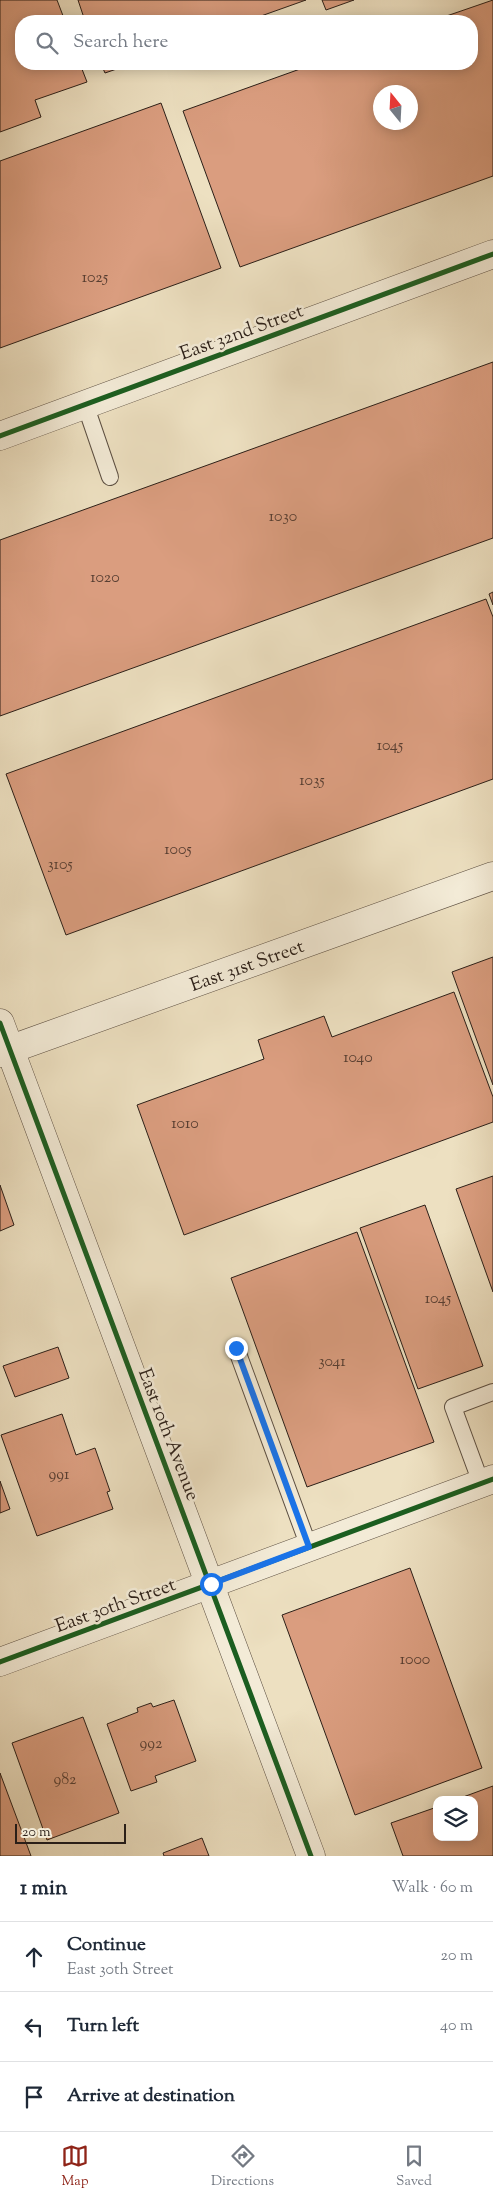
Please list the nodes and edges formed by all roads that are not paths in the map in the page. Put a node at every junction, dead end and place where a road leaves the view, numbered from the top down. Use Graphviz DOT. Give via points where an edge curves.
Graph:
graph roads {
  1 [pos="493,254"];
  2 [pos="85,404"];
  3 [pos="0,436"];
  4 [pos="110,477"];
  5 [pos="493,876"];
  6 [pos="0,1023"];
  7 [pos="5,1051"];
  8 [pos="236,1348"];
  9 [pos="493,1392"];
  10 [pos="487,1481"];
  11 [pos="309,1547"];
  12 [pos="211,1584"];
  13 [pos="0,1662"];
  14 [pos="311,1856"];
  1 -- 2 [label="street, East 32nd Street"];
  2 -- 3 [label="street, East 32nd Street"];
  2 -- 4 [label="lane"];
  5 -- 7 [label="street, East 31st Street"];
  6 -- 7 [label="street, East 10th Avenue"];
  7 -- 12 [label="street, East 10th Avenue"];
  8 -- 11 [label="lane"];
  9 -- 10 [label="lane" via="453,1407"];
  10 -- 11 [label="street, East 30th Street"];
  11 -- 12 [label="street, East 30th Street"];
  12 -- 13 [label="street, East 30th Street"];
  12 -- 14 [label="street, East 10th Avenue"];
}
